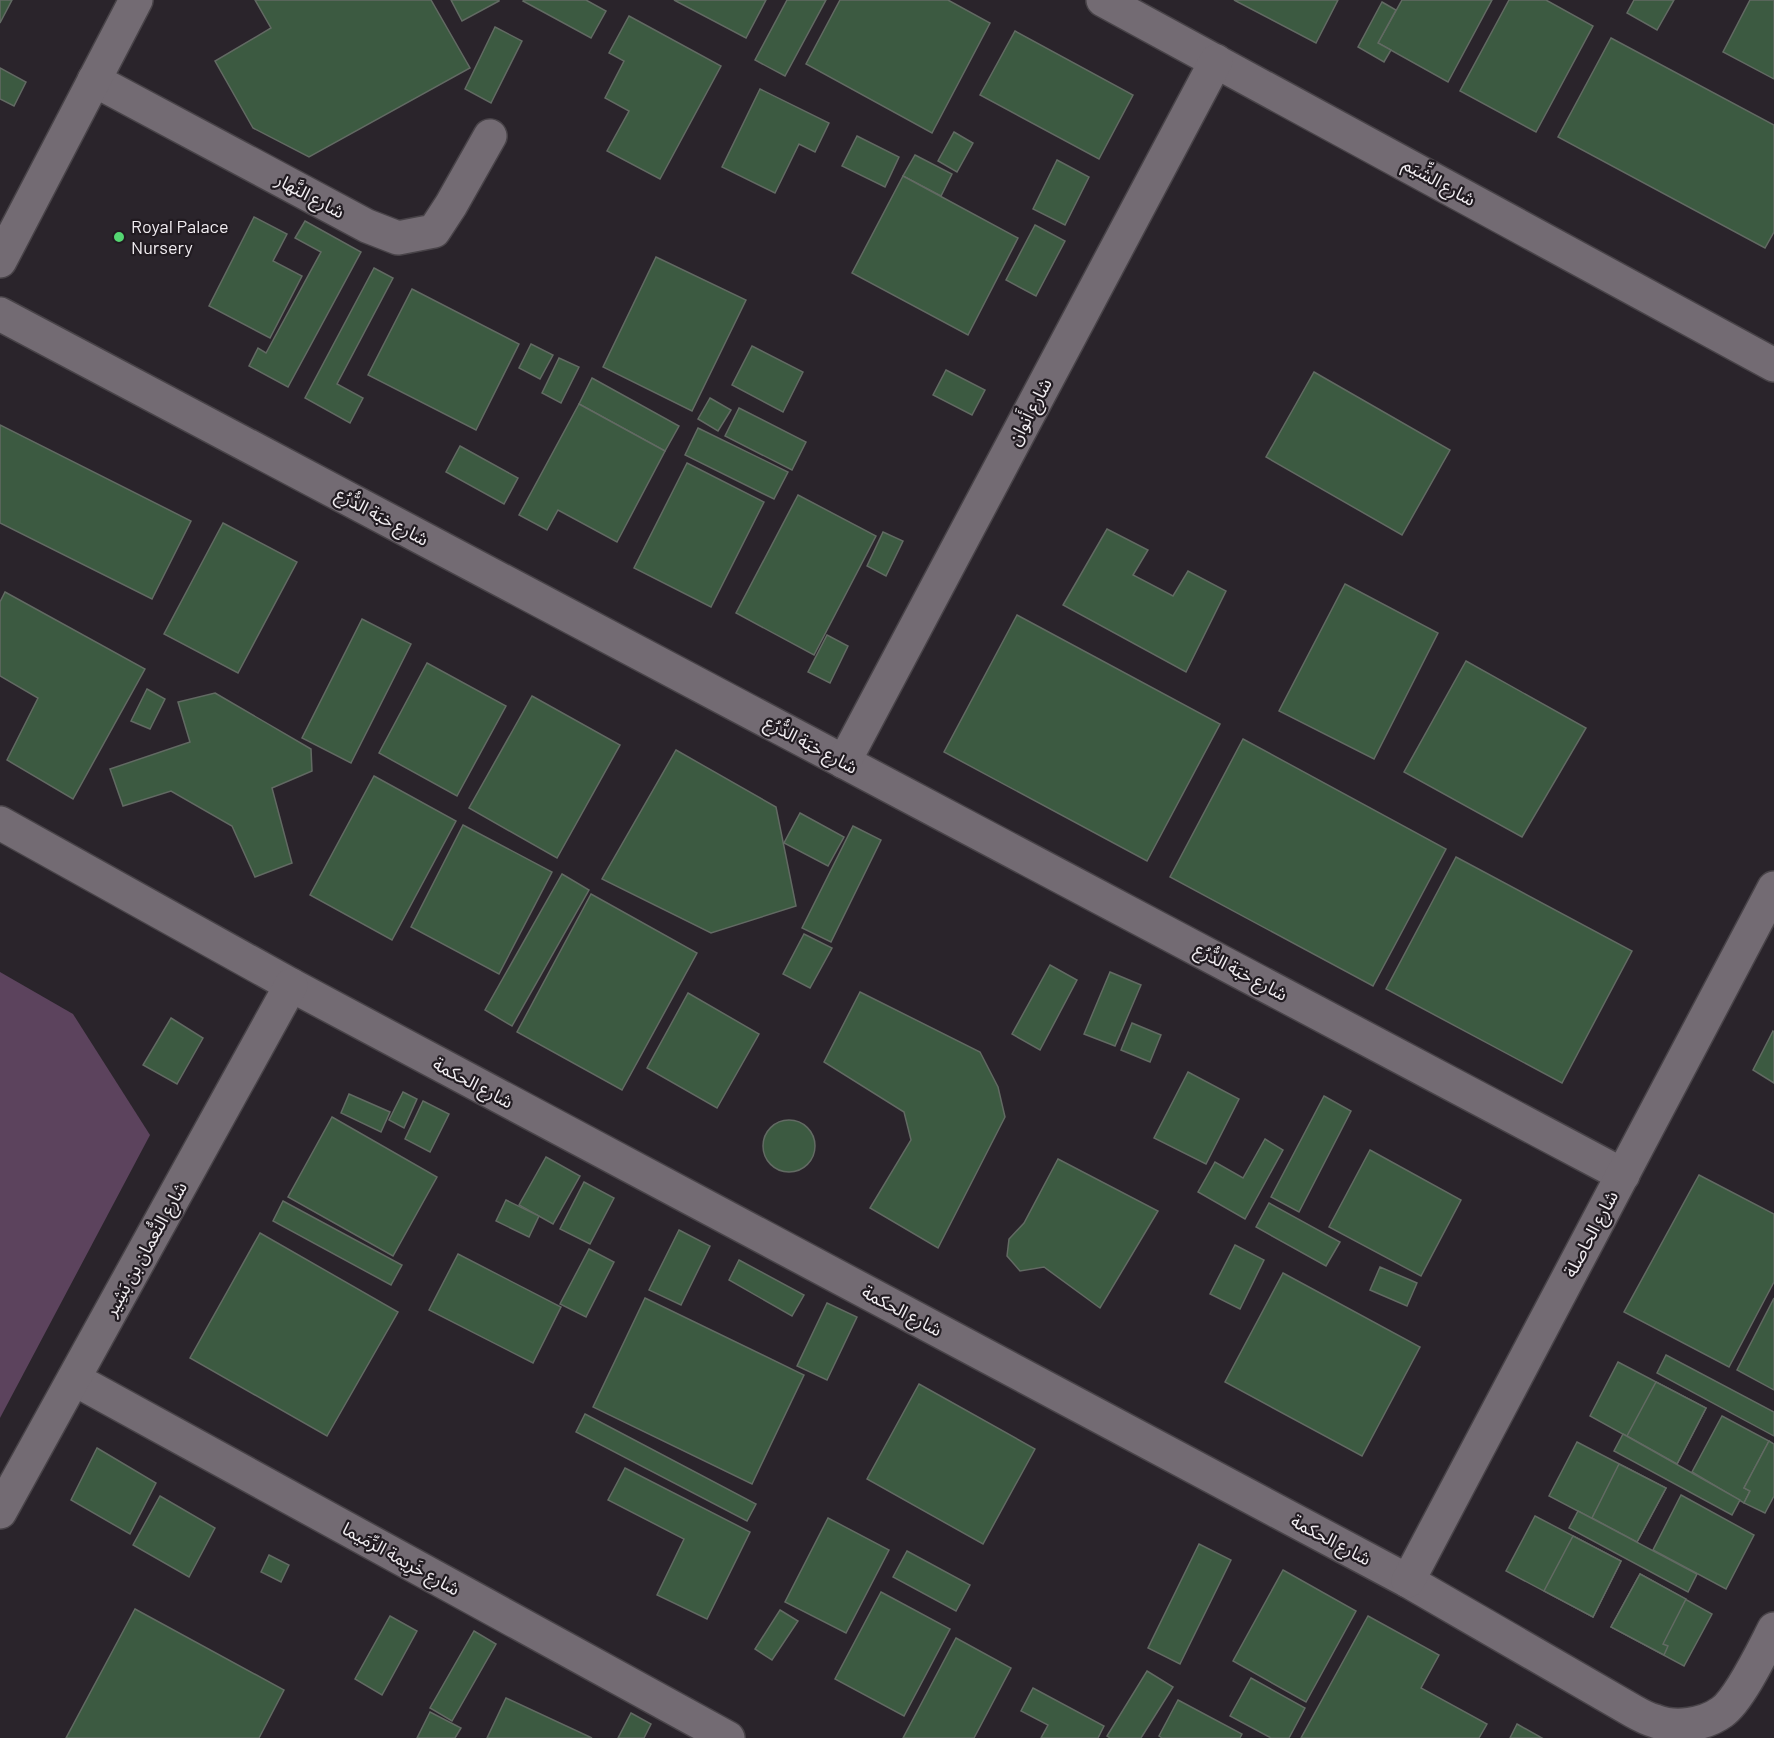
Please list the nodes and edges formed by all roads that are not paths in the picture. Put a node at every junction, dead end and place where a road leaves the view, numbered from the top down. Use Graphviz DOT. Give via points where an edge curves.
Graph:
graph roads {
  1 [pos="136,0"];
  2 [pos="1103,0"];
  3 [pos="1216,61"];
  4 [pos="94,80"];
  5 [pos="490,136"];
  6 [pos="0,261"];
  7 [pos="0,314"];
  8 [pos="1774,365"];
  9 [pos="844,762"];
  10 [pos="0,823"];
  11 [pos="1774,888"];
  12 [pos="291,985"];
  13 [pos="1623,1175"];
  14 [pos="74,1379"];
  15 [pos="0,1512"];
  16 [pos="1408,1581"];
  17 [pos="1769,1650"];
  18 [pos="728,1738"];
  1 -- 4 [label="street"];
  2 -- 3 [label="street, شارع الشِّيَم"];
  3 -- 8 [label="street, شارع الشِّيَم"];
  3 -- 9 [label="street, شارع أَنوان"];
  4 -- 5 [label="street, شارع النَّهار" via="367,226 398,238 434,231"];
  4 -- 6 [label="street"];
  7 -- 9 [label="street, شارع خبَة الدُّرُع"];
  9 -- 13 [label="street, شارع خبَة الدُّرُع"];
  10 -- 12 [label="street, شارع الحكمة"];
  11 -- 13 [label="street, شارع الحاصلة"];
  12 -- 14 [label="street, شارع النُّعمان بن بَشِير"];
  12 -- 16 [label="street, شارع الحكمة"];
  13 -- 16 [label="street, شارع الحاصلة"];
  14 -- 15 [label="street, شارع النُّعمان بن بَشِير"];
  14 -- 18 [label="street, شارع خَرِيمة الرِّمَيما"];
  16 -- 17 [label="street, شارع الحكمة" via="1657,1722 1697,1724 1722,1712"];
}
